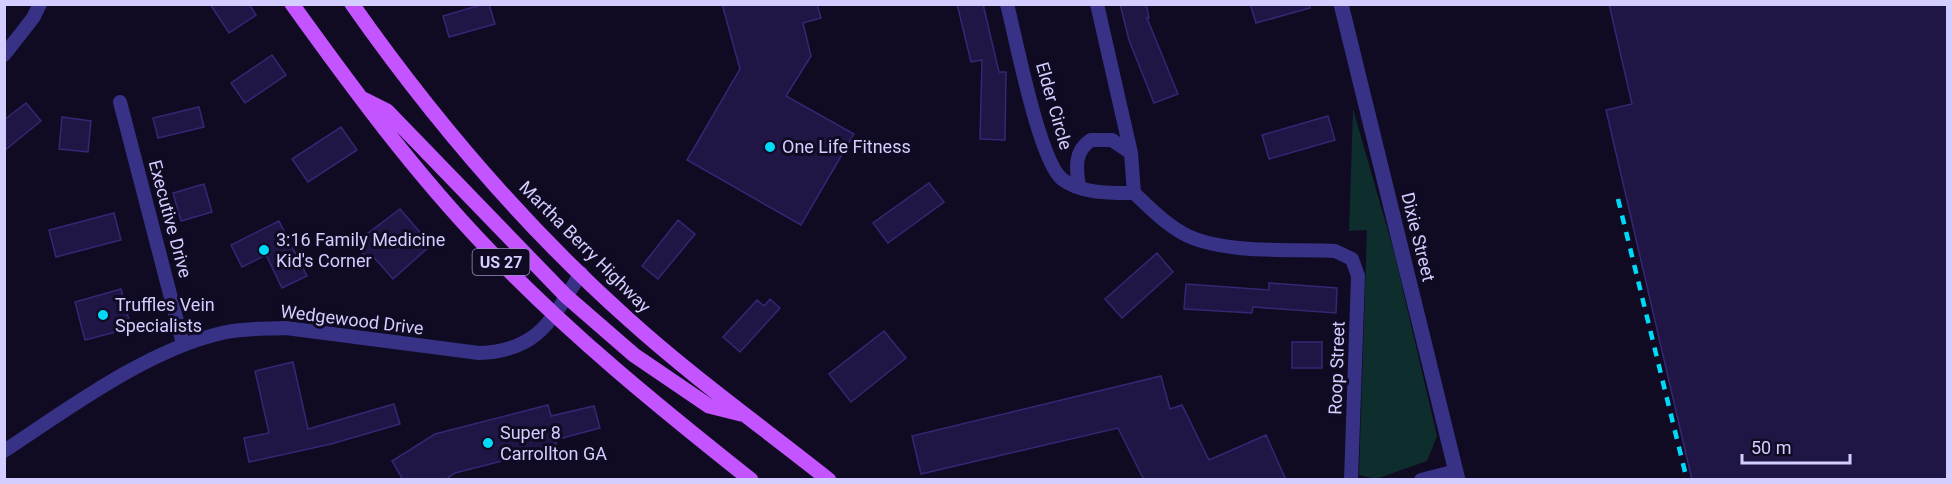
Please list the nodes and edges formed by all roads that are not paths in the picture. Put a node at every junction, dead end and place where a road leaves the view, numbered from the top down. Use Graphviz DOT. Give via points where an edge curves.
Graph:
graph roads {
  1 [pos="40,4"];
  2 [pos="292,4"];
  3 [pos="352,4"];
  4 [pos="1007,4"];
  5 [pos="1097,4"];
  6 [pos="1341,4"];
  7 [pos="4,55"];
  8 [pos="358,96"];
  9 [pos="120,102"];
  10 [pos="1131,153"];
  11 [pos="1079,187"];
  12 [pos="1134,193"];
  13 [pos="580,273"];
  14 [pos="566,296"];
  15 [pos="554,315"];
  16 [pos="183,344"];
  17 [pos="747,416"];
  18 [pos="4,451"];
  19 [pos="1457,475"];
  20 [pos="751,480"];
  21 [pos="829,480"];
  22 [pos="1351,480"];
  23 [pos="1421,480"];
  1 -- 7 [label="street"];
  2 -- 8 [label="main road, US 27"];
  3 -- 13 [label="main road, Martha Berry Highway / US 27" via="413,90 486,176"];
  4 -- 11 [label="street, Elder Circle" via="1053,167 1061,178"];
  5 -- 10 [label="street"];
  6 -- 19 [label="street, Dixie Street"];
  8 -- 14 [label="main road" via="387,111"];
  8 -- 15 [label="main road, US 27" via="444,200"];
  9 -- 16 [label="street, Executive Drive"];
  10 -- 11 [label="street" via="1112,140 1091,140 1079,152"];
  10 -- 12 [label="street"];
  11 -- 12 [label="street, Elder Circle" via="1103,193"];
  12 -- 22 [label="street, Roop Street" via="1166,222 1210,243 1335,251 1352,259 1358,276"];
  13 -- 14 [label="street, Wedgewood Drive"];
  13 -- 17 [label="main road, Martha Berry Highway / US 27" via="626,317"];
  14 -- 15 [label="street, Wedgewood Drive"];
  14 -- 17 [label="main road" via="669,380 709,406"];
  15 -- 16 [label="street, Wedgewood Drive" via="524,345 493,353 286,328 223,332"];
  15 -- 20 [label="main road, US 27" via="645,396"];
  16 -- 18 [label="street, Wedgewood Drive"];
  17 -- 21 [label="main road, Martha Berry Highway / US 27"];
  19 -- 23 [label="street"];
}
